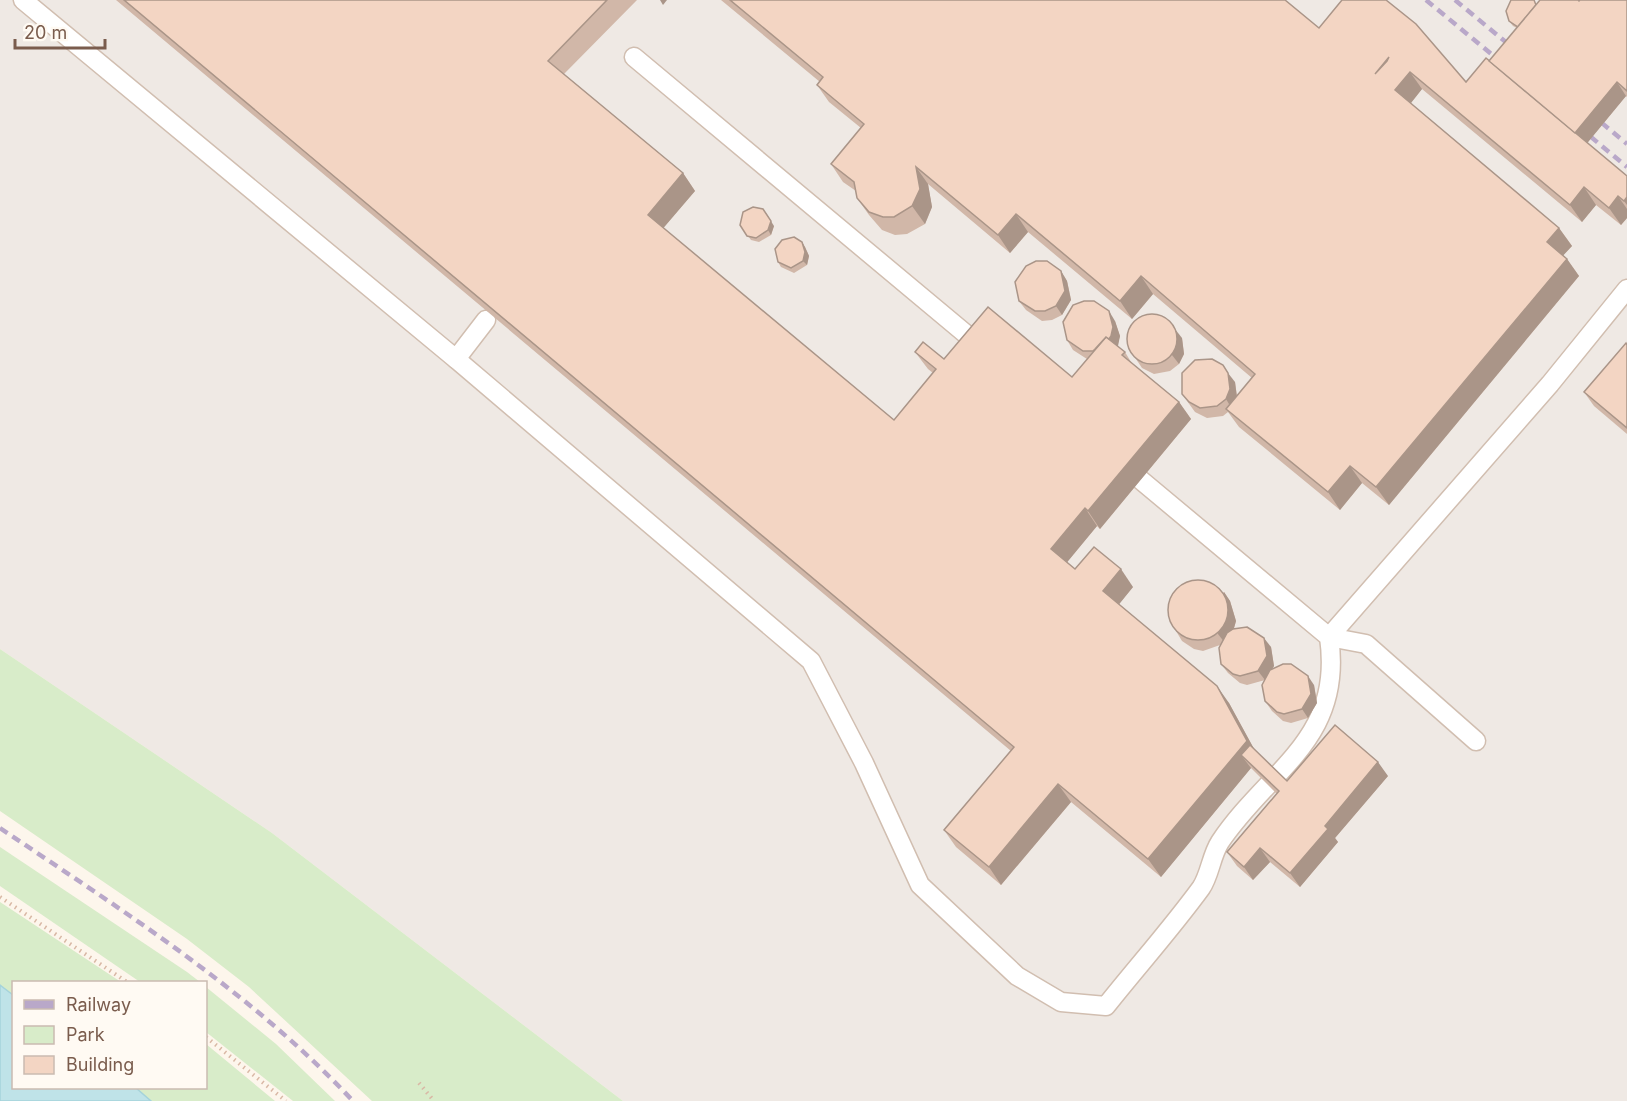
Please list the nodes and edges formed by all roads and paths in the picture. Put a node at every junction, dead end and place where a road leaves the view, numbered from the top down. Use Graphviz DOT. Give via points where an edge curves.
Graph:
graph roads {
  1 [pos="23,0"];
  2 [pos="634,57"];
  3 [pos="1627,289"];
  4 [pos="486,320"];
  5 [pos="456,359"];
  6 [pos="1000,362"];
  7 [pos="1110,454"];
  8 [pos="1329,637"];
  9 [pos="1476,741"];
  10 [pos="0,897"];
  11 [pos="126,981"];
  12 [pos="207,1038"];
  13 [pos="419,1083"];
  14 [pos="286,1101"];
  15 [pos="434,1101"];
  1 -- 5 [label="lane"];
  2 -- 6 [label="lane"];
  3 -- 8 [label="lane" via="1550,384"];
  4 -- 5 [label="lane"];
  5 -- 8 [label="lane" via="811,662 864,763 920,885 1017,976 1061,1002 1106,1006 1202,886 1220,843 1312,734 1327,701 1333,664"];
  7 -- 8 [label="lane"];
  8 -- 9 [label="lane" via="1366,644"];
  10 -- 11 [label="path"];
  12 -- 14 [label="path"];
  13 -- 15 [label="path"];
}
